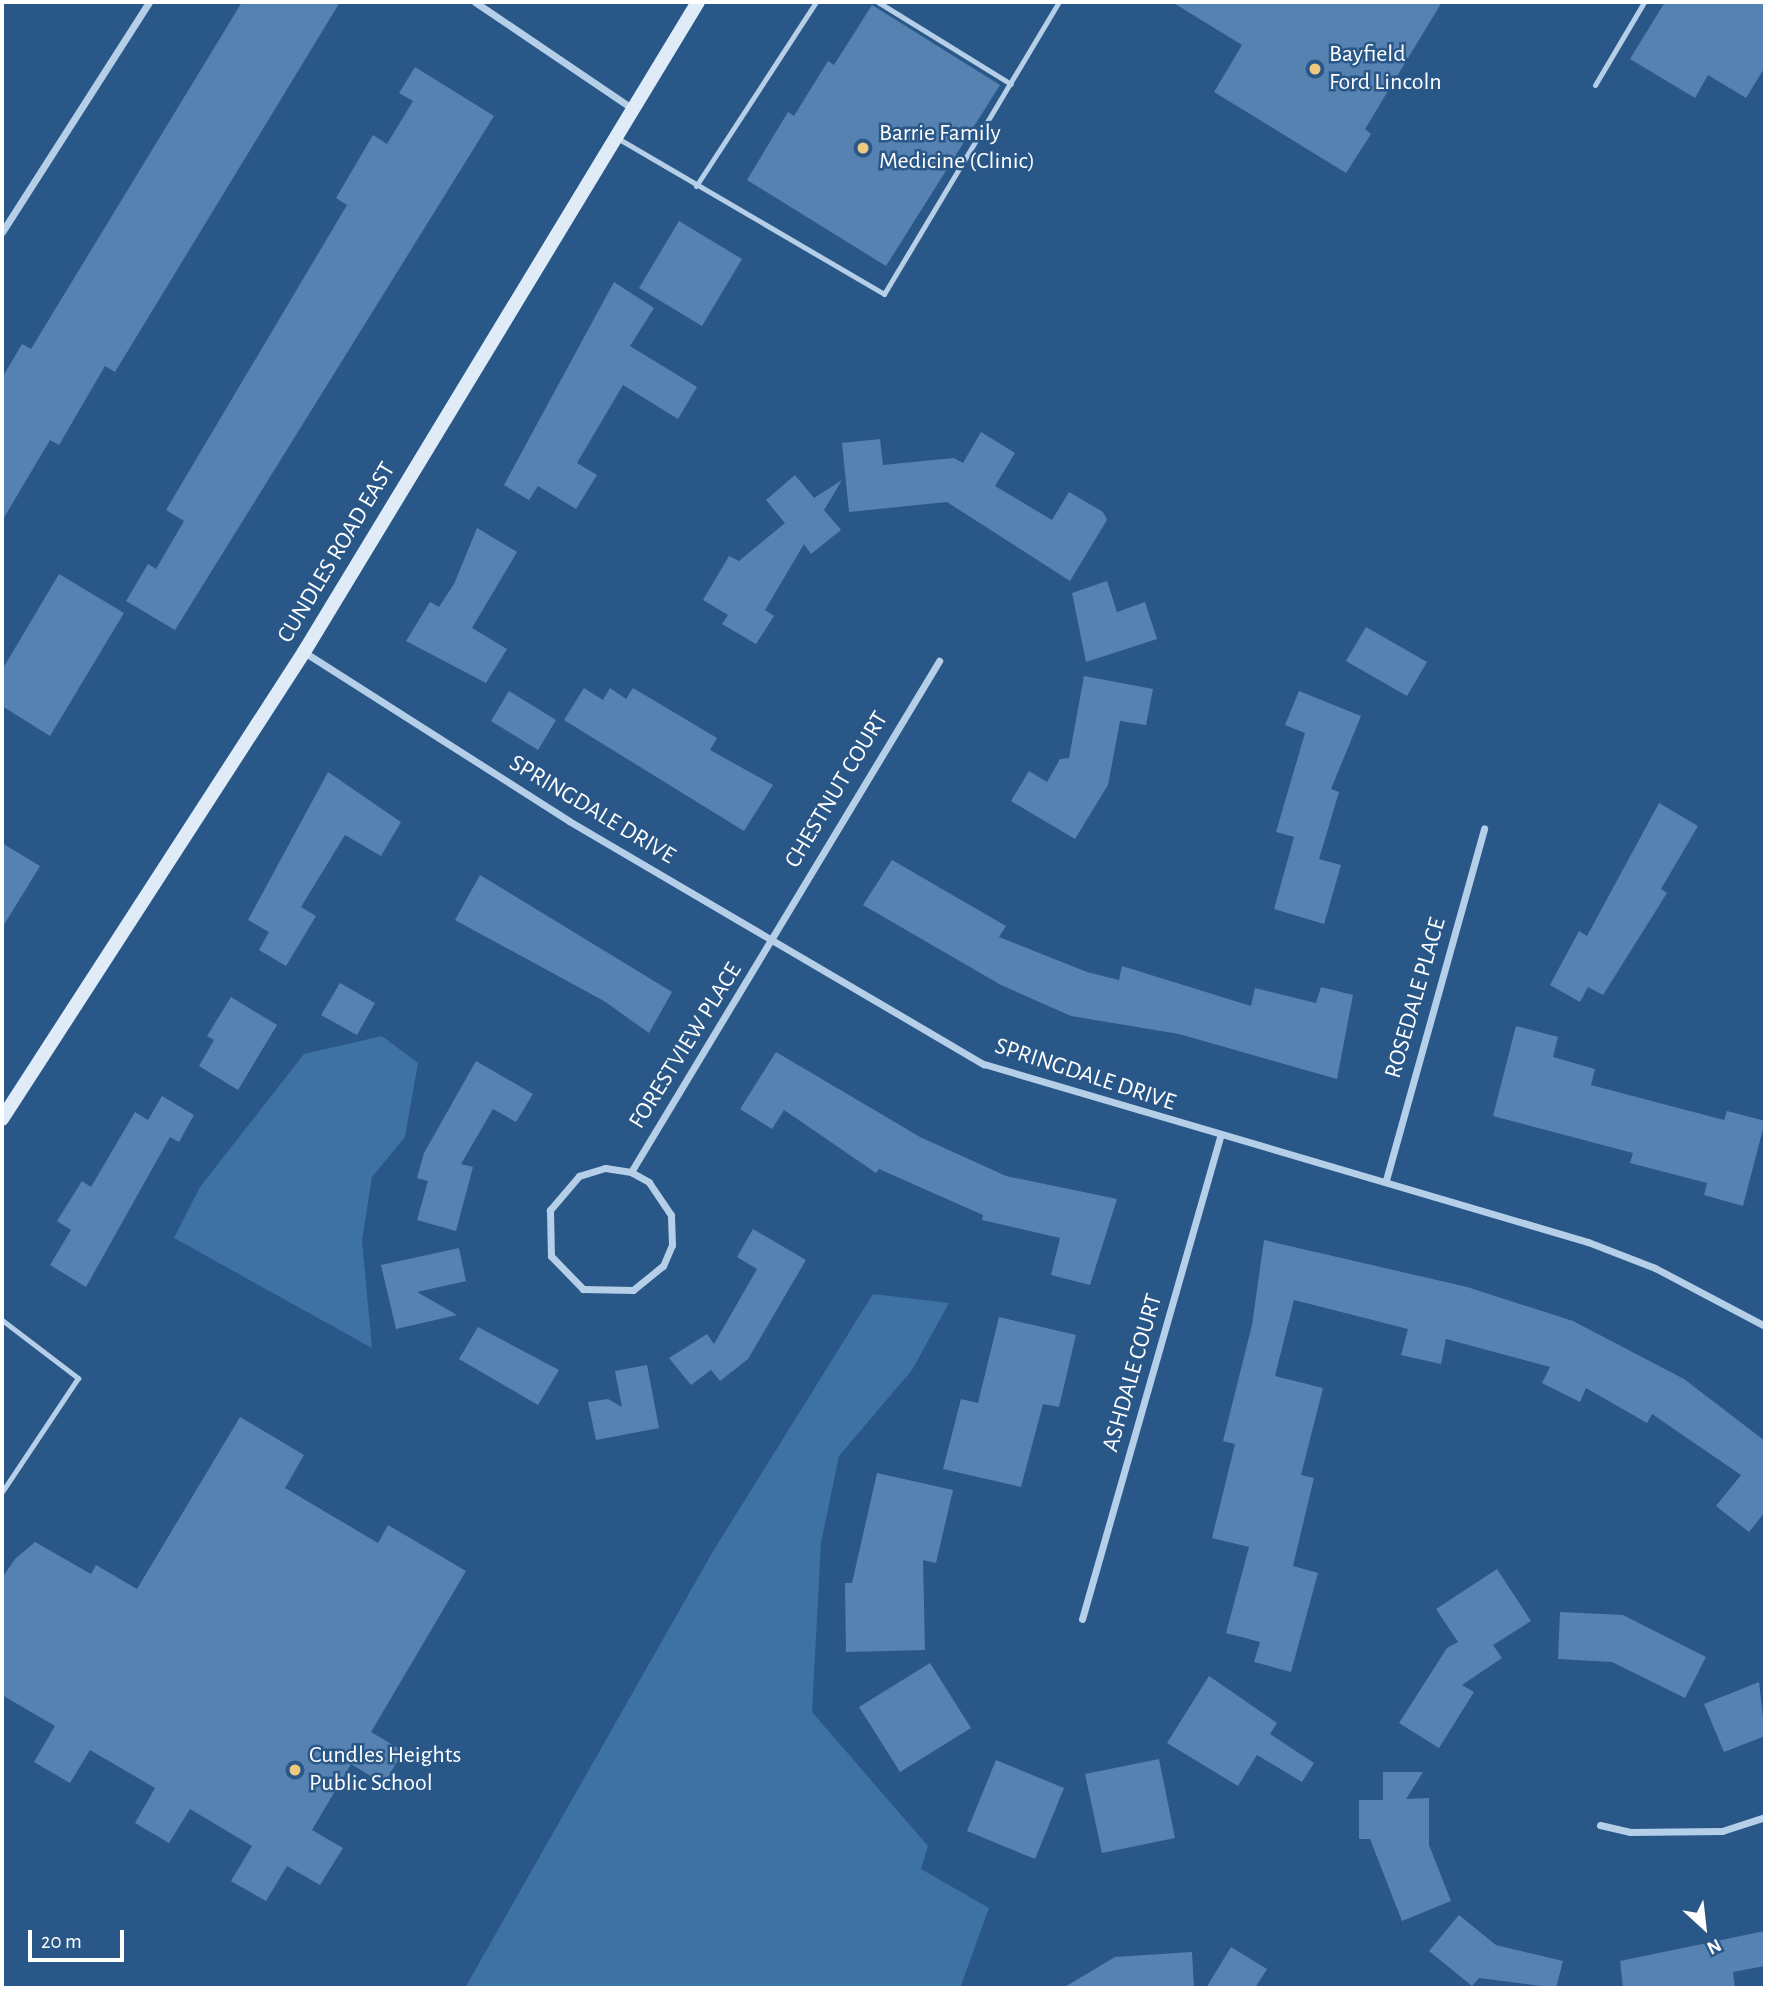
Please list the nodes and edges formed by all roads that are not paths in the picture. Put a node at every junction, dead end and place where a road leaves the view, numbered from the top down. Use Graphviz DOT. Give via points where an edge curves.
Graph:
graph roads {
  1 [pos="149,2"];
  2 [pos="475,2"];
  3 [pos="698,2"];
  4 [pos="816,2"];
  5 [pos="878,2"];
  6 [pos="1059,2"];
  7 [pos="1644,2"];
  8 [pos="1011,84"];
  9 [pos="1595,85"];
  10 [pos="633,109"];
  11 [pos="616,137"];
  12 [pos="696,186"];
  13 [pos="2,232"];
  14 [pos="304,652"];
  15 [pos="939,661"];
  16 [pos="1484,828"];
  17 [pos="773,941"];
  18 [pos="2,1119"];
  19 [pos="1220,1137"];
  20 [pos="631,1172"];
  21 [pos="1386,1180"];
  22 [pos="2,1320"];
  23 [pos="1765,1326"];
  24 [pos="2,1492"];
  25 [pos="1082,1619"];
  26 [pos="1765,1818"];
  27 [pos="1600,1825"];
  1 -- 13 [label="street"];
  2 -- 10 [label="street"];
  3 -- 10 [label="main road, CUNDLES ROAD EAST"];
  4 -- 12 [label="lane"];
  5 -- 8 [label="lane"];
  6 -- 8 [label="lane"];
  7 -- 9 [label="lane"];
  8 -- 12 [label="lane" via="884,294"];
  10 -- 11 [label="main road, CUNDLES ROAD EAST"];
  11 -- 12 [label="lane"];
  11 -- 14 [label="main road, CUNDLES ROAD EAST"];
  14 -- 17 [label="street, SPRINGDALE DRIVE"];
  14 -- 18 [label="main road, CUNDLES ROAD EAST"];
  15 -- 17 [label="street, CHESTNUT COURT"];
  16 -- 21 [label="street, ROSEDALE PLACE"];
  17 -- 19 [label="street, SPRINGDALE DRIVE" via="984,1064"];
  17 -- 20 [label="street, FORESTVIEW PLACE"];
  19 -- 21 [label="street, SPRINGDALE DRIVE"];
  19 -- 25 [label="street, ASHDALE COURT"];
  20 -- 20 [label="street" via="605,1168 579,1176 550,1210 551,1256 583,1289 633,1290 663,1266 672,1245 671,1215 649,1182"];
  21 -- 23 [label="street, SPRINGDALE DRIVE" via="1644,1263"];
  22 -- 24 [label="lane" via="78,1378"];
  26 -- 27 [label="street" via="1722,1830 1630,1832"];
}
